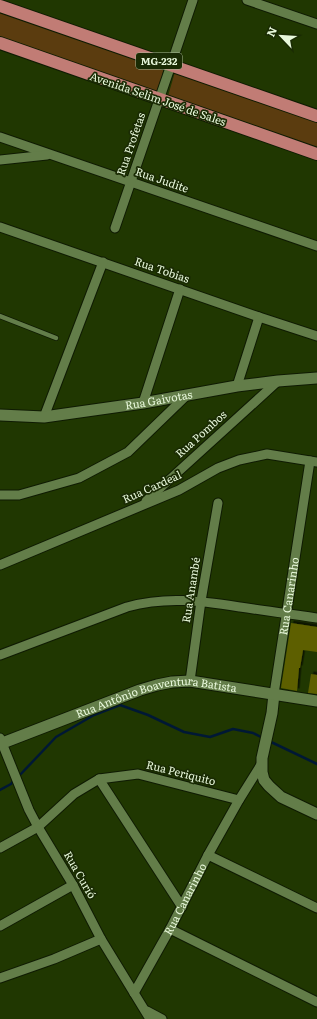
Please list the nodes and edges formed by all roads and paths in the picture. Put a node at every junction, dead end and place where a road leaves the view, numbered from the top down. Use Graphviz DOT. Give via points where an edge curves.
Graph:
graph roads {
  1 [pos="192,0"];
  2 [pos="247,0"];
  3 [pos="0,6"];
  4 [pos="317,24"];
  5 [pos="0,43"];
  6 [pos="171,65"];
  7 [pos="159,99"];
  8 [pos="317,116"];
  9 [pos="0,137"];
  10 [pos="51,154"];
  11 [pos="317,154"];
  12 [pos="0,160"];
  13 [pos="131,182"];
  14 [pos="0,227"];
  15 [pos="115,228"];
  16 [pos="317,246"];
  17 [pos="103,262"];
  18 [pos="180,289"];
  19 [pos="0,316"];
  20 [pos="259,317"];
  21 [pos="317,336"];
  22 [pos="56,338"];
  23 [pos="317,378"];
  24 [pos="278,381"];
  25 [pos="237,386"];
  26 [pos="187,395"];
  27 [pos="143,403"];
  28 [pos="0,415"];
  29 [pos="44,417"];
  30 [pos="313,461"];
  31 [pos="0,495"];
  32 [pos="218,503"];
  33 [pos="141,506"];
  34 [pos="0,565"];
  35 [pos="201,601"];
  36 [pos="286,613"];
  37 [pos="317,618"];
  38 [pos="0,655"];
  39 [pos="190,681"];
  40 [pos="274,694"];
  41 [pos="317,701"];
  42 [pos="1,742"];
  43 [pos="262,758"];
  44 [pos="99,779"];
  45 [pos="239,800"];
  46 [pos="317,814"];
  47 [pos="38,827"];
  48 [pos="0,848"];
  49 [pos="208,855"];
  50 [pos="73,885"];
  51 [pos="182,907"];
  52 [pos="317,908"];
  53 [pos="0,926"];
  54 [pos="170,929"];
  55 [pos="101,939"];
  56 [pos="0,978"];
  57 [pos="134,993"];
  58 [pos="317,1002"];
  59 [pos="148,1015"];
  60 [pos="162,1019"];
  1 -- 6 [label="street, Rua Profetas"];
  2 -- 4 [label="street"];
  3 -- 6 [label="main road, MG-232"];
  5 -- 7 [label="main road, Avenida Selim José de Sales"];
  6 -- 7 [label="street, Rua Profetas"];
  6 -- 8 [label="main road, MG-232"];
  7 -- 11 [label="main road, Avenida Selim José de Sales"];
  7 -- 13 [label="street, Rua Profetas"];
  9 -- 10 [label="street, Rua Judite"];
  10 -- 12 [label="street"];
  10 -- 13 [label="street, Rua Judite"];
  13 -- 15 [label="street, Rua Profetas"];
  13 -- 16 [label="street, Rua Judite"];
  14 -- 17 [label="street, Rua Tobias"];
  17 -- 18 [label="street, Rua Tobias"];
  17 -- 29 [label="street"];
  18 -- 20 [label="street, Rua Tobias"];
  18 -- 27 [label="street"];
  19 -- 22 [label="lane"];
  20 -- 21 [label="street, Rua Tobias"];
  20 -- 25 [label="street"];
  23 -- 24 [label="street, Rua Gaivotas"];
  24 -- 25 [label="street, Rua Gaivotas"];
  24 -- 33 [label="street, Rua Pombos"];
  25 -- 26 [label="street, Rua Gaivotas"];
  26 -- 27 [label="street, Rua Gaivotas"];
  26 -- 31 [label="street" via="128,452 91,472 79,478 19,495"];
  27 -- 29 [label="street, Rua Gaivotas"];
  28 -- 29 [label="street, Rua Gaivotas"];
  30 -- 33 [label="street, Rua Cardeal" via="267,454 239,460"];
  30 -- 36 [label="street, Rua Canarinho"];
  32 -- 35 [label="street, Rua Anambé"];
  33 -- 34 [label="street, Rua Cardeal"];
  35 -- 36 [label="street"];
  35 -- 38 [label="street" via="164,600 133,605"];
  35 -- 39 [label="street, Rua Anambé"];
  36 -- 37 [label="street"];
  36 -- 40 [label="street, Rua Canarinho"];
  39 -- 40 [label="street, Rua Antônio Boaventura Batista"];
  39 -- 42 [label="street, Rua Antônio Boaventura Batista" via="149,687"];
  40 -- 41 [label="street, Rua Antônio Boaventura Batista"];
  40 -- 43 [label="street, Rua Canarinho"];
  42 -- 47 [label="street, Rua Curió"];
  43 -- 45 [label="street, Rua Canarinho"];
  43 -- 46 [label="street" via="264,780 275,792"];
  44 -- 45 [label="street, Rua Periquito" via="138,774"];
  44 -- 47 [label="street, Rua Periquito" via="74,794"];
  44 -- 51 [label="street"];
  45 -- 49 [label="street, Rua Canarinho"];
  47 -- 48 [label="street, Rua Periquito"];
  47 -- 50 [label="street, Rua Curió"];
  49 -- 51 [label="street, Rua Canarinho"];
  49 -- 52 [label="street"];
  50 -- 53 [label="street"];
  50 -- 55 [label="street, Rua Curió"];
  51 -- 54 [label="street, Rua Canarinho"];
  54 -- 57 [label="street, Rua Canarinho"];
  54 -- 58 [label="street"];
  55 -- 56 [label="street"];
  55 -- 57 [label="street, Rua Curió"];
  57 -- 59 [label="street, Rua Curió"];
  59 -- 60 [label="street"];
}
